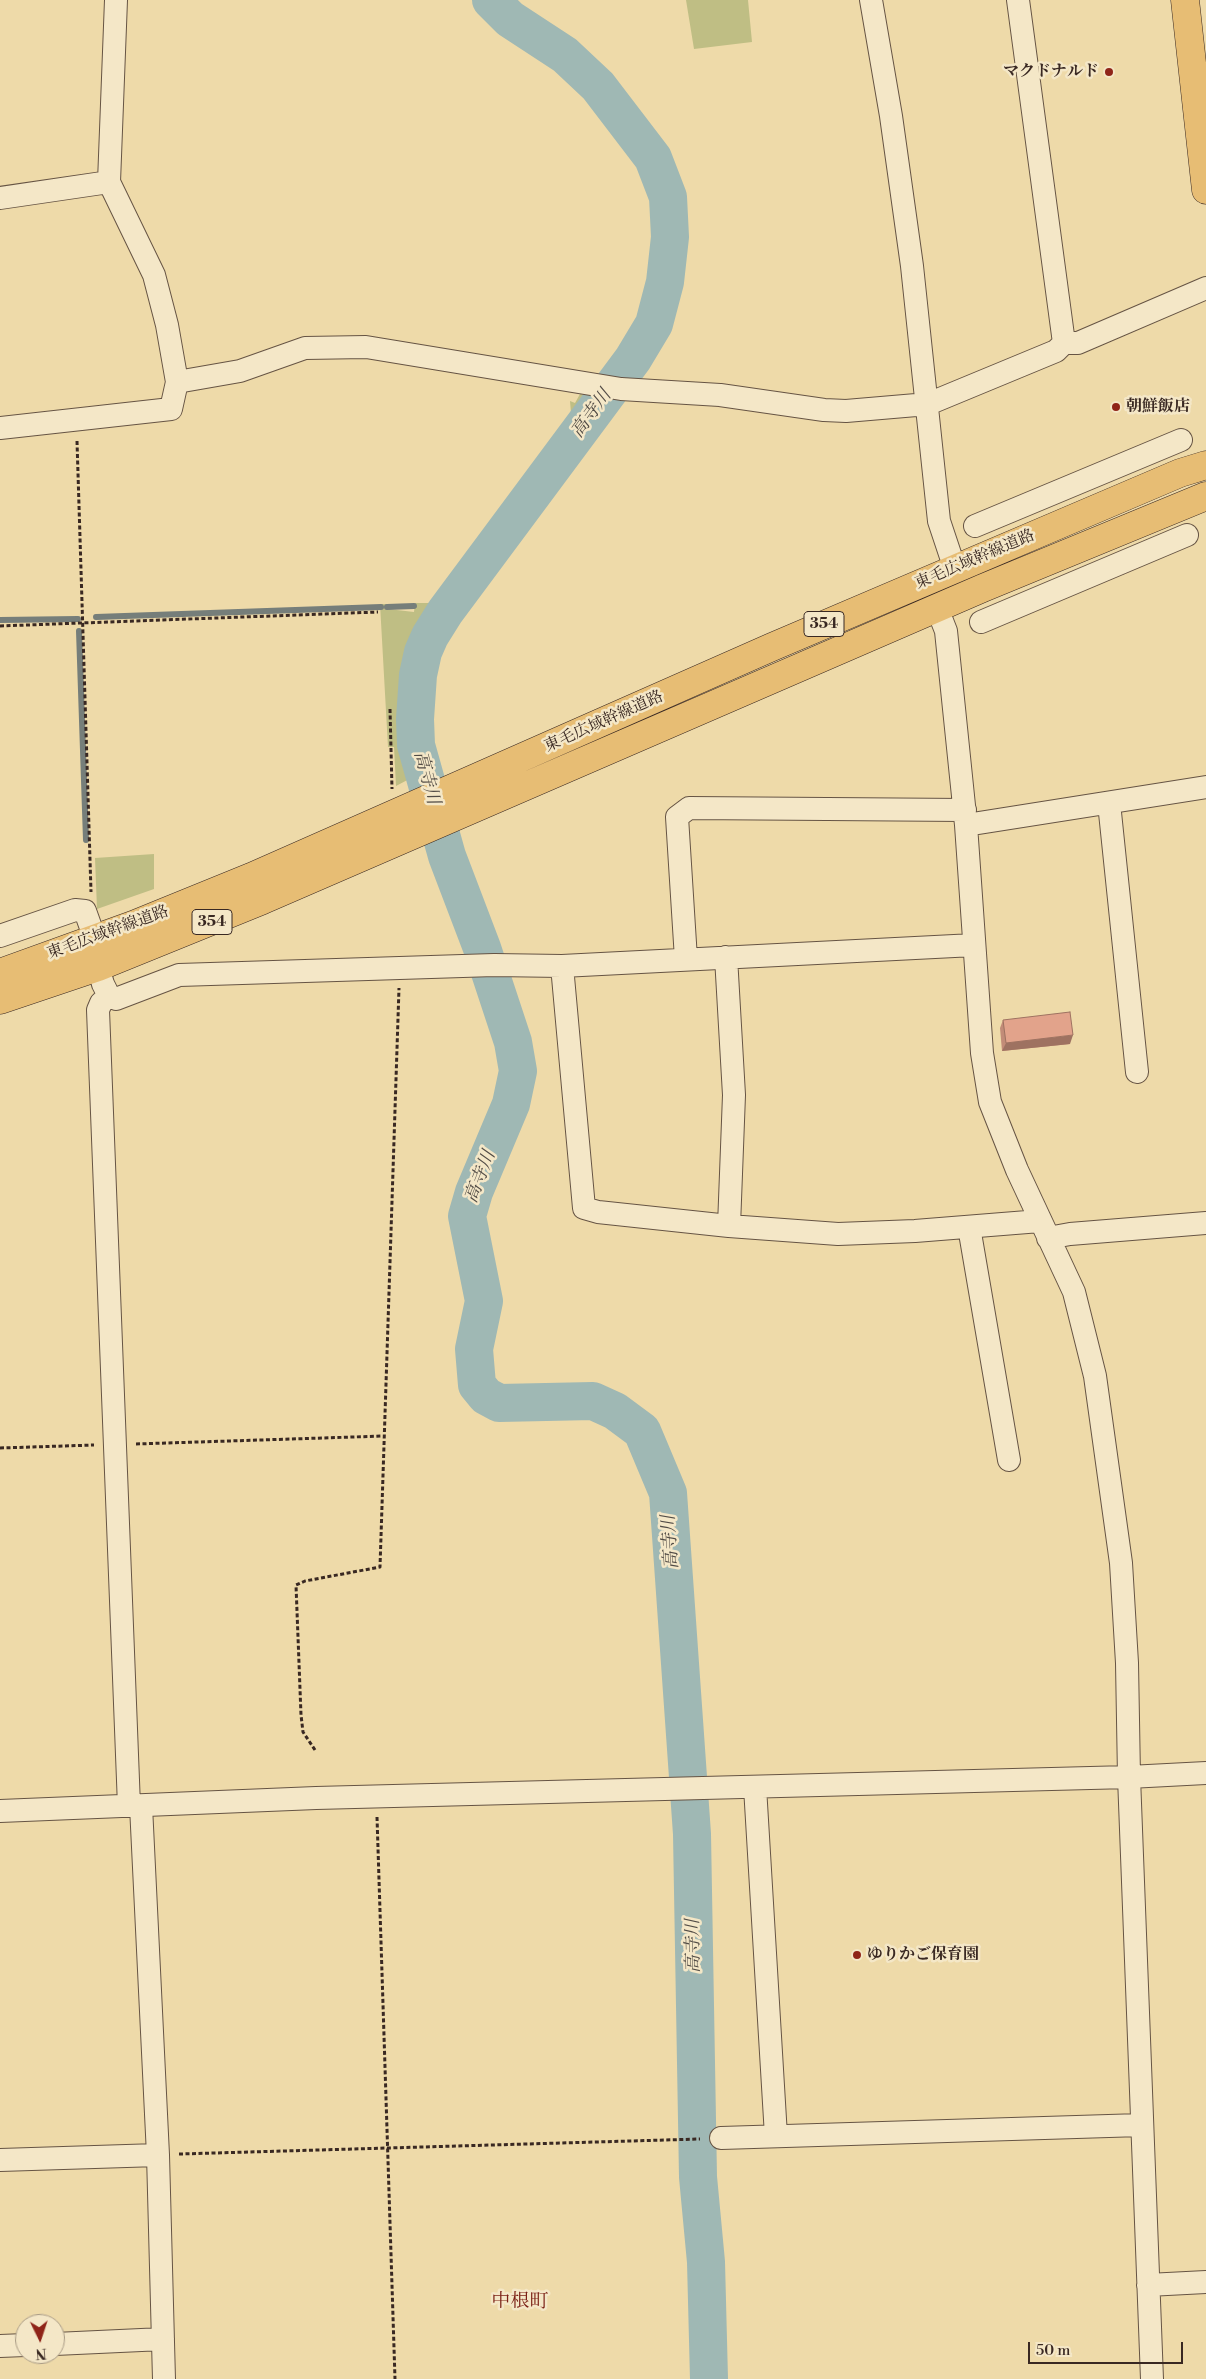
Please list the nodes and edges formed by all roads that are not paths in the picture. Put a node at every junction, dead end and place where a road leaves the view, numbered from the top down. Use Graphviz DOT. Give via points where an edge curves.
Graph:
graph roads {
  1 [pos="116,0"];
  2 [pos="871,0"];
  3 [pos="1018,0"];
  4 [pos="1185,0"];
  5 [pos="109,182"];
  6 [pos="1206,190"];
  7 [pos="0,198"];
  8 [pos="1206,288"];
  9 [pos="1064,343"];
  10 [pos="177,382"];
  11 [pos="928,404"];
  12 [pos="0,428"];
  13 [pos="1180,440"];
  14 [pos="1138,457"];
  15 [pos="1206,465"];
  16 [pos="1180,473"];
  17 [pos="1049,495"];
  18 [pos="1206,496"];
  19 [pos="1152,517"];
  20 [pos="976,526"];
  21 [pos="1187,535"];
  22 [pos="1012,545"];
  23 [pos="1122,562"];
  24 [pos="955,569"];
  25 [pos="983,588"];
  26 [pos="1036,598"];
  27 [pos="937,608"];
  28 [pos="981,622"];
  29 [pos="1206,787"];
  30 [pos="1109,803"];
  31 [pos="410,818"];
  32 [pos="965,818"];
  33 [pos="0,936"];
  34 [pos="95,939"];
  35 [pos="974,945"];
  36 [pos="726,957"];
  37 [pos="686,959"];
  38 [pos="562,966"];
  39 [pos="98,967"];
  40 [pos="0,972"];
  41 [pos="110,996"];
  42 [pos="0,1000"];
  43 [pos="1137,1072"];
  44 [pos="1206,1223"];
  45 [pos="729,1226"];
  46 [pos="969,1227"];
  47 [pos="1044,1229"];
  48 [pos="1009,1460"];
  49 [pos="1206,1772"];
  50 [pos="1129,1777"];
  51 [pos="756,1787"];
  52 [pos="135,1806"];
  53 [pos="0,1811"];
  54 [pos="1141,2125"];
  55 [pos="776,2136"];
  56 [pos="721,2138"];
  57 [pos="158,2155"];
  58 [pos="0,2160"];
  59 [pos="1206,2282"];
  60 [pos="1148,2285"];
  61 [pos="163,2339"];
  62 [pos="65,2344"];
  63 [pos="15,2345"];
  64 [pos="0,2346"];
  65 [pos="164,2379"];
  66 [pos="1152,2379"];
  1 -- 5 [label="street"];
  2 -- 11 [label="street" via="891,116"];
  3 -- 9 [label="street"];
  4 -- 6 [label="main road"];
  5 -- 7 [label="street"];
  5 -- 10 [label="street" via="154,276"];
  8 -- 9 [label="street" via="1078,343"];
  9 -- 11 [label="street" via="1056,351"];
  10 -- 11 [label="street" via="240,371 305,348 366,347 598,386 720,395 824,410 870,410"];
  10 -- 12 [label="street" via="172,409"];
  11 -- 24 [label="street" via="939,521"];
  13 -- 14 [label="street"];
  14 -- 16 [label="street" via="1144,466"];
  14 -- 17 [label="street"];
  15 -- 16 [label="main road, 東毛広域幹線道路 / 354"];
  16 -- 22 [label="main road, 東毛広域幹線道路 / 354"];
  17 -- 20 [label="street"];
  17 -- 22 [label="street" via="1044,508 1024,523"];
  18 -- 19 [label="main road, 東毛広域幹線道路 / 354"];
  19 -- 23 [label="street" via="1147,535 1131,544"];
  19 -- 25 [label="main road, 東毛広域幹線道路 / 354"];
  21 -- 23 [label="street"];
  22 -- 24 [label="main road, 東毛広域幹線道路 / 354"];
  23 -- 26 [label="street"];
  24 -- 31 [label="main road, 東毛広域幹線道路 / 354" via="446,792"];
  25 -- 26 [label="street" via="1008,597 1021,593"];
  25 -- 27 [label="main road, 東毛広域幹線道路 / 354"];
  26 -- 28 [label="street"];
  27 -- 31 [label="main road, 東毛広域幹線道路 / 354" via="454,818"];
  27 -- 32 [label="street" via="945,625"];
  29 -- 30 [label="street"];
  30 -- 32 [label="street"];
  30 -- 43 [label="street"];
  31 -- 34 [label="main road, 東毛広域幹線道路 / 354"];
  31 -- 39 [label="main road, 東毛広域幹線道路 / 354" via="263,900"];
  32 -- 35 [label="street"];
  32 -- 37 [label="street" via="689,808 677,816"];
  33 -- 34 [label="street" via="75,910 85,911"];
  34 -- 40 [label="main road, 東毛広域幹線道路 / 354"];
  35 -- 36 [label="street"];
  35 -- 47 [label="street" via="982,1053 990,1102"];
  36 -- 37 [label="street"];
  36 -- 45 [label="street" via="734,1095"];
  37 -- 38 [label="street"];
  38 -- 41 [label="street" via="179,975 116,999"];
  38 -- 45 [label="street" via="584,1208"];
  39 -- 41 [label="street"];
  39 -- 42 [label="main road, 東毛広域幹線道路 / 354"];
  41 -- 52 [label="street" via="98,1010"];
  44 -- 47 [label="street" via="1070,1234"];
  45 -- 46 [label="street" via="838,1234"];
  46 -- 47 [label="street"];
  46 -- 48 [label="street"];
  47 -- 50 [label="street" via="1074,1292 1095,1376 1121,1563"];
  49 -- 50 [label="street"];
  50 -- 51 [label="street"];
  50 -- 54 [label="street"];
  51 -- 52 [label="street"];
  51 -- 55 [label="street"];
  52 -- 53 [label="street"];
  52 -- 57 [label="street"];
  54 -- 55 [label="street"];
  54 -- 60 [label="street"];
  55 -- 56 [label="street"];
  57 -- 58 [label="street"];
  57 -- 61 [label="street"];
  59 -- 60 [label="street"];
  60 -- 66 [label="street"];
  61 -- 62 [label="street"];
  61 -- 65 [label="street"];
  63 -- 64 [label="street"];
}
